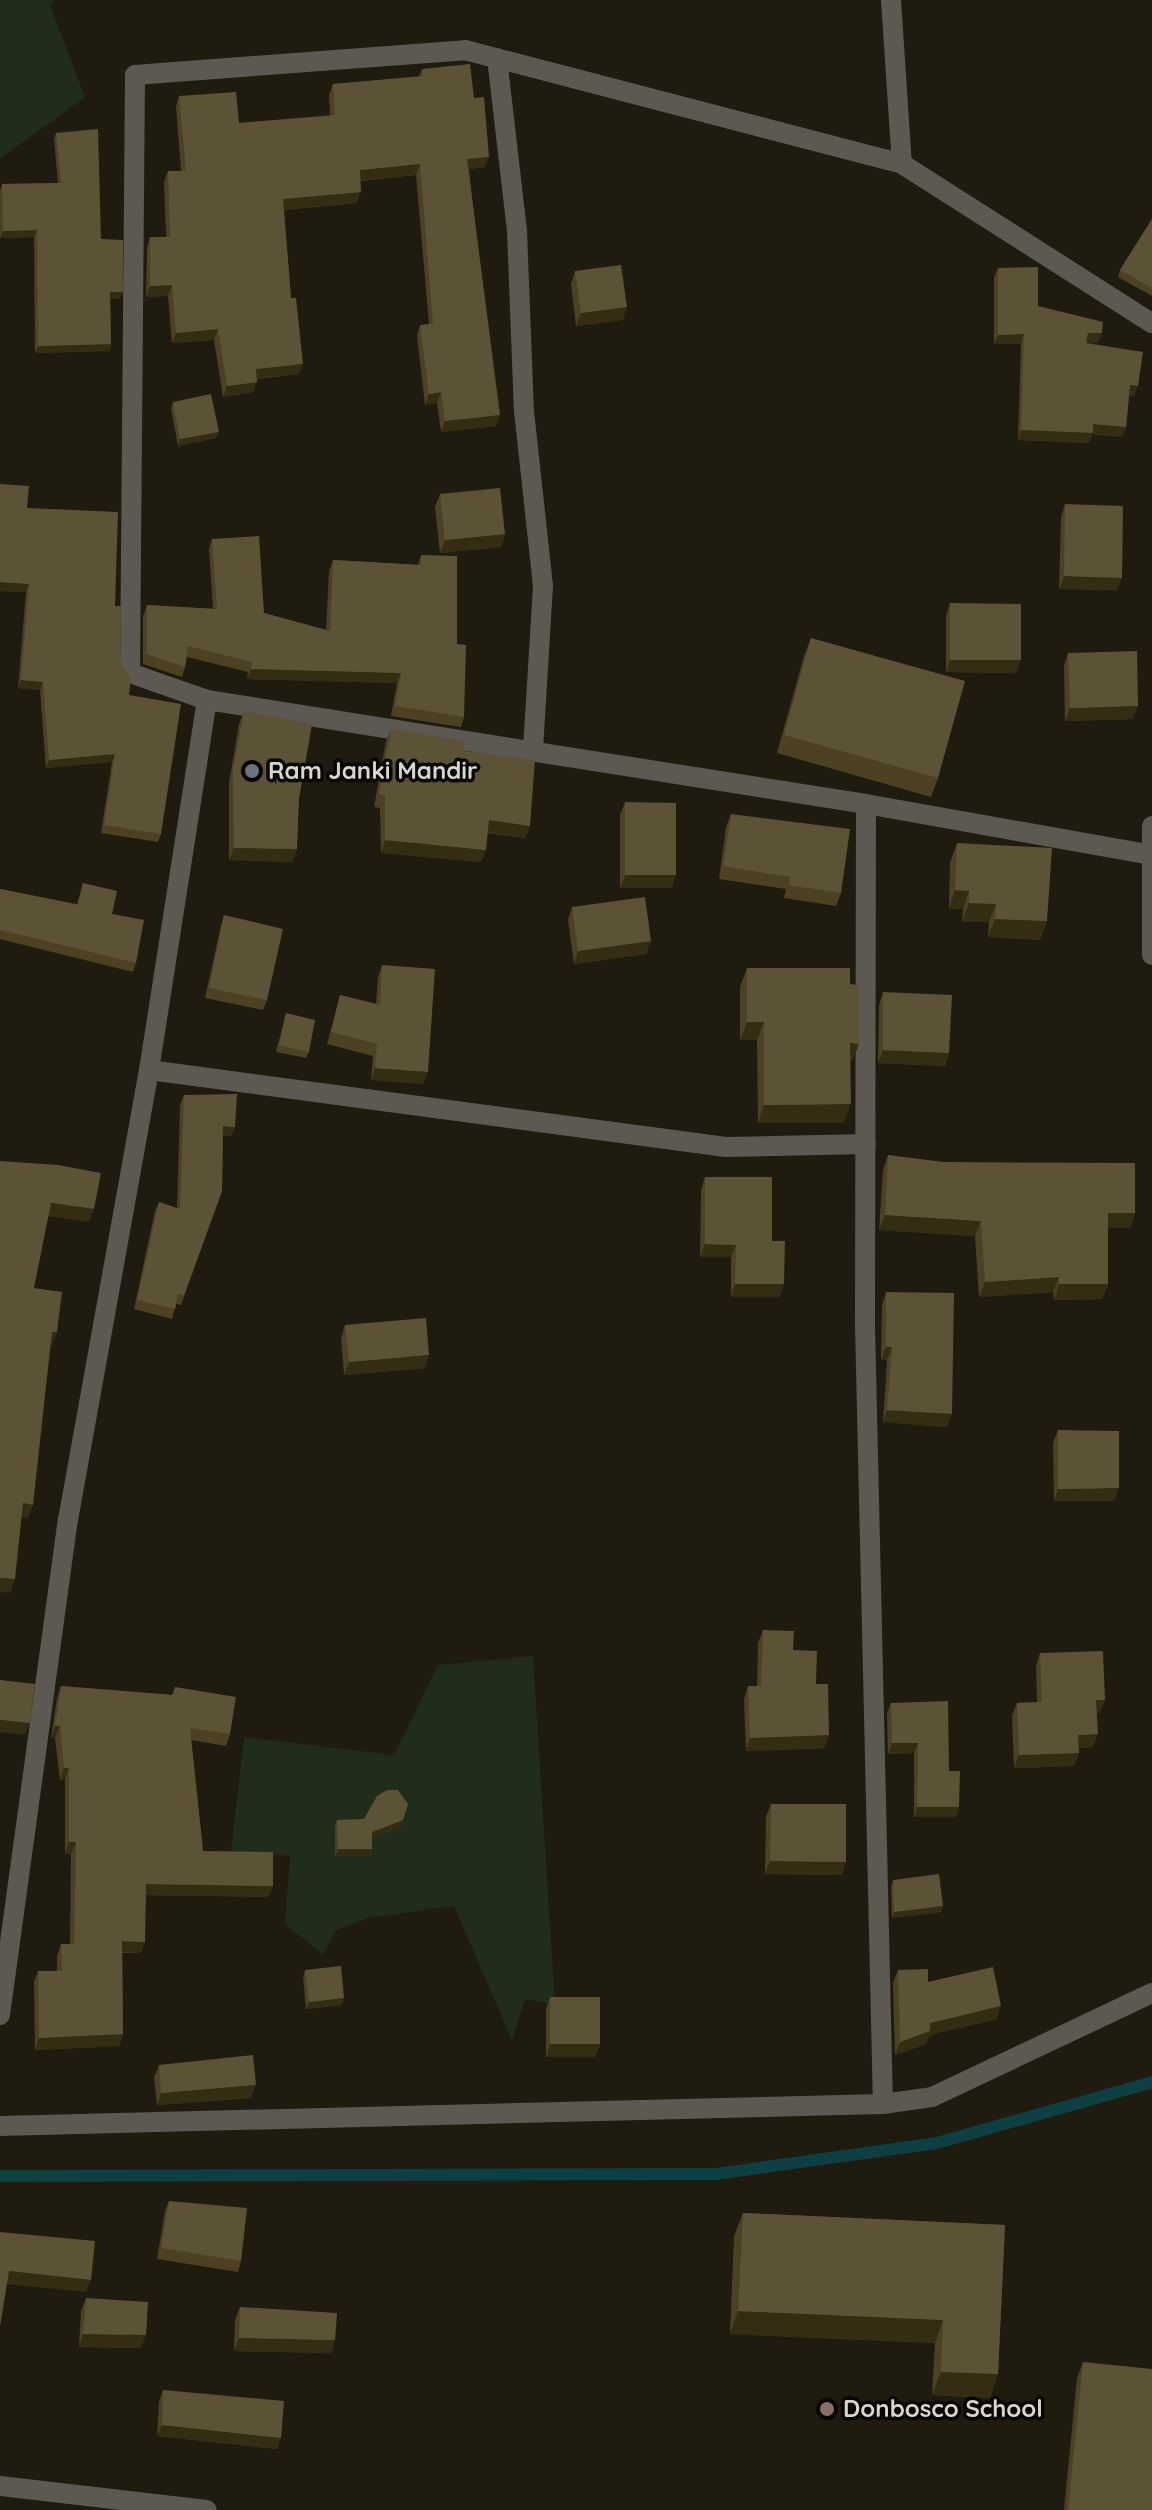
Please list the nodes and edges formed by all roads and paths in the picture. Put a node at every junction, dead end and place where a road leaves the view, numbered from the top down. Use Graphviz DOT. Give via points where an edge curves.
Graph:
graph roads {
  1 [pos="891,0"];
  2 [pos="497,58"];
  3 [pos="902,164"];
  4 [pos="1152,323"];
  5 [pos="207,700"];
  6 [pos="533,751"];
  7 [pos="866,804"];
  8 [pos="1152,826"];
  9 [pos="1151,855"];
  10 [pos="1152,955"];
  11 [pos="149,1070"];
  12 [pos="866,1144"];
  13 [pos="1152,1993"];
  14 [pos="0,2015"];
  15 [pos="883,2104"];
  16 [pos="0,2126"];
  17 [pos="0,2486"];
  18 [pos="207,2510"];
  1 -- 3 [label="street"];
  2 -- 3 [label="street"];
  2 -- 5 [label="street" via="465,50 135,75 130,673"];
  2 -- 6 [label="street" via="517,231 524,411 543,586"];
  3 -- 4 [label="street"];
  5 -- 6 [label="street"];
  5 -- 11 [label="street"];
  6 -- 7 [label="street"];
  7 -- 9 [label="street"];
  7 -- 12 [label="street"];
  8 -- 9 [label="street"];
  9 -- 10 [label="street"];
  11 -- 12 [label="street" via="726,1147"];
  11 -- 14 [label="street" via="68,1520"];
  12 -- 15 [label="street" via="865,1325"];
  13 -- 15 [label="street" via="932,2097"];
  15 -- 16 [label="street"];
  17 -- 18 [label="street"];
}
